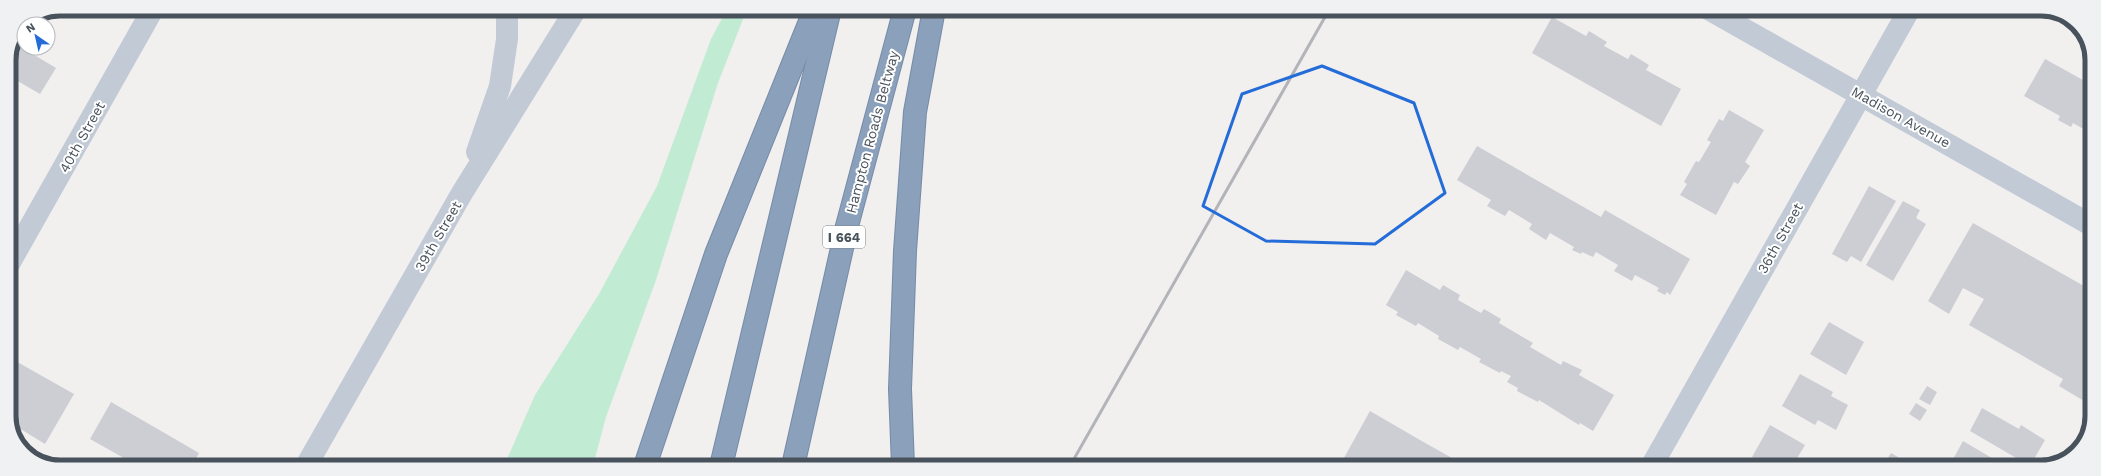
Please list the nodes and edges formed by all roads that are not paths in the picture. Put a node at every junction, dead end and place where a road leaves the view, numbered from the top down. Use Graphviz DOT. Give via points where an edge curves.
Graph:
graph roads {
  1 [pos="149,16"];
  2 [pos="507,16"];
  3 [pos="572,16"];
  4 [pos="812,16"];
  5 [pos="828,16"];
  6 [pos="903,16"];
  7 [pos="933,16"];
  8 [pos="1721,16"];
  9 [pos="1906,16"];
  10 [pos="1861,95"];
  11 [pos="462,193"];
  12 [pos="2085,221"];
  13 [pos="16,252"];
  14 [pos="309,460"];
  15 [pos="647,460"];
  16 [pos="722,460"];
  17 [pos="794,460"];
  18 [pos="903,460"];
  19 [pos="1655,460"];
  1 -- 13 [label="main road, 40th Street"];
  2 -- 11 [label="main road" via="500,86"];
  3 -- 11 [label="main road, 39th Street"];
  4 -- 15 [label="highway" via="716,254"];
  5 -- 16 [label="highway"];
  6 -- 17 [label="highway, Hampton Roads Beltway / I 664" via="845,233"];
  7 -- 18 [label="highway" via="915,112 905,251 900,389"];
  8 -- 10 [label="main road, Madison Avenue"];
  9 -- 10 [label="main road, 36th Street"];
  10 -- 12 [label="main road, Madison Avenue"];
  10 -- 19 [label="main road, 36th Street"];
  11 -- 14 [label="main road, 39th Street"];
}
